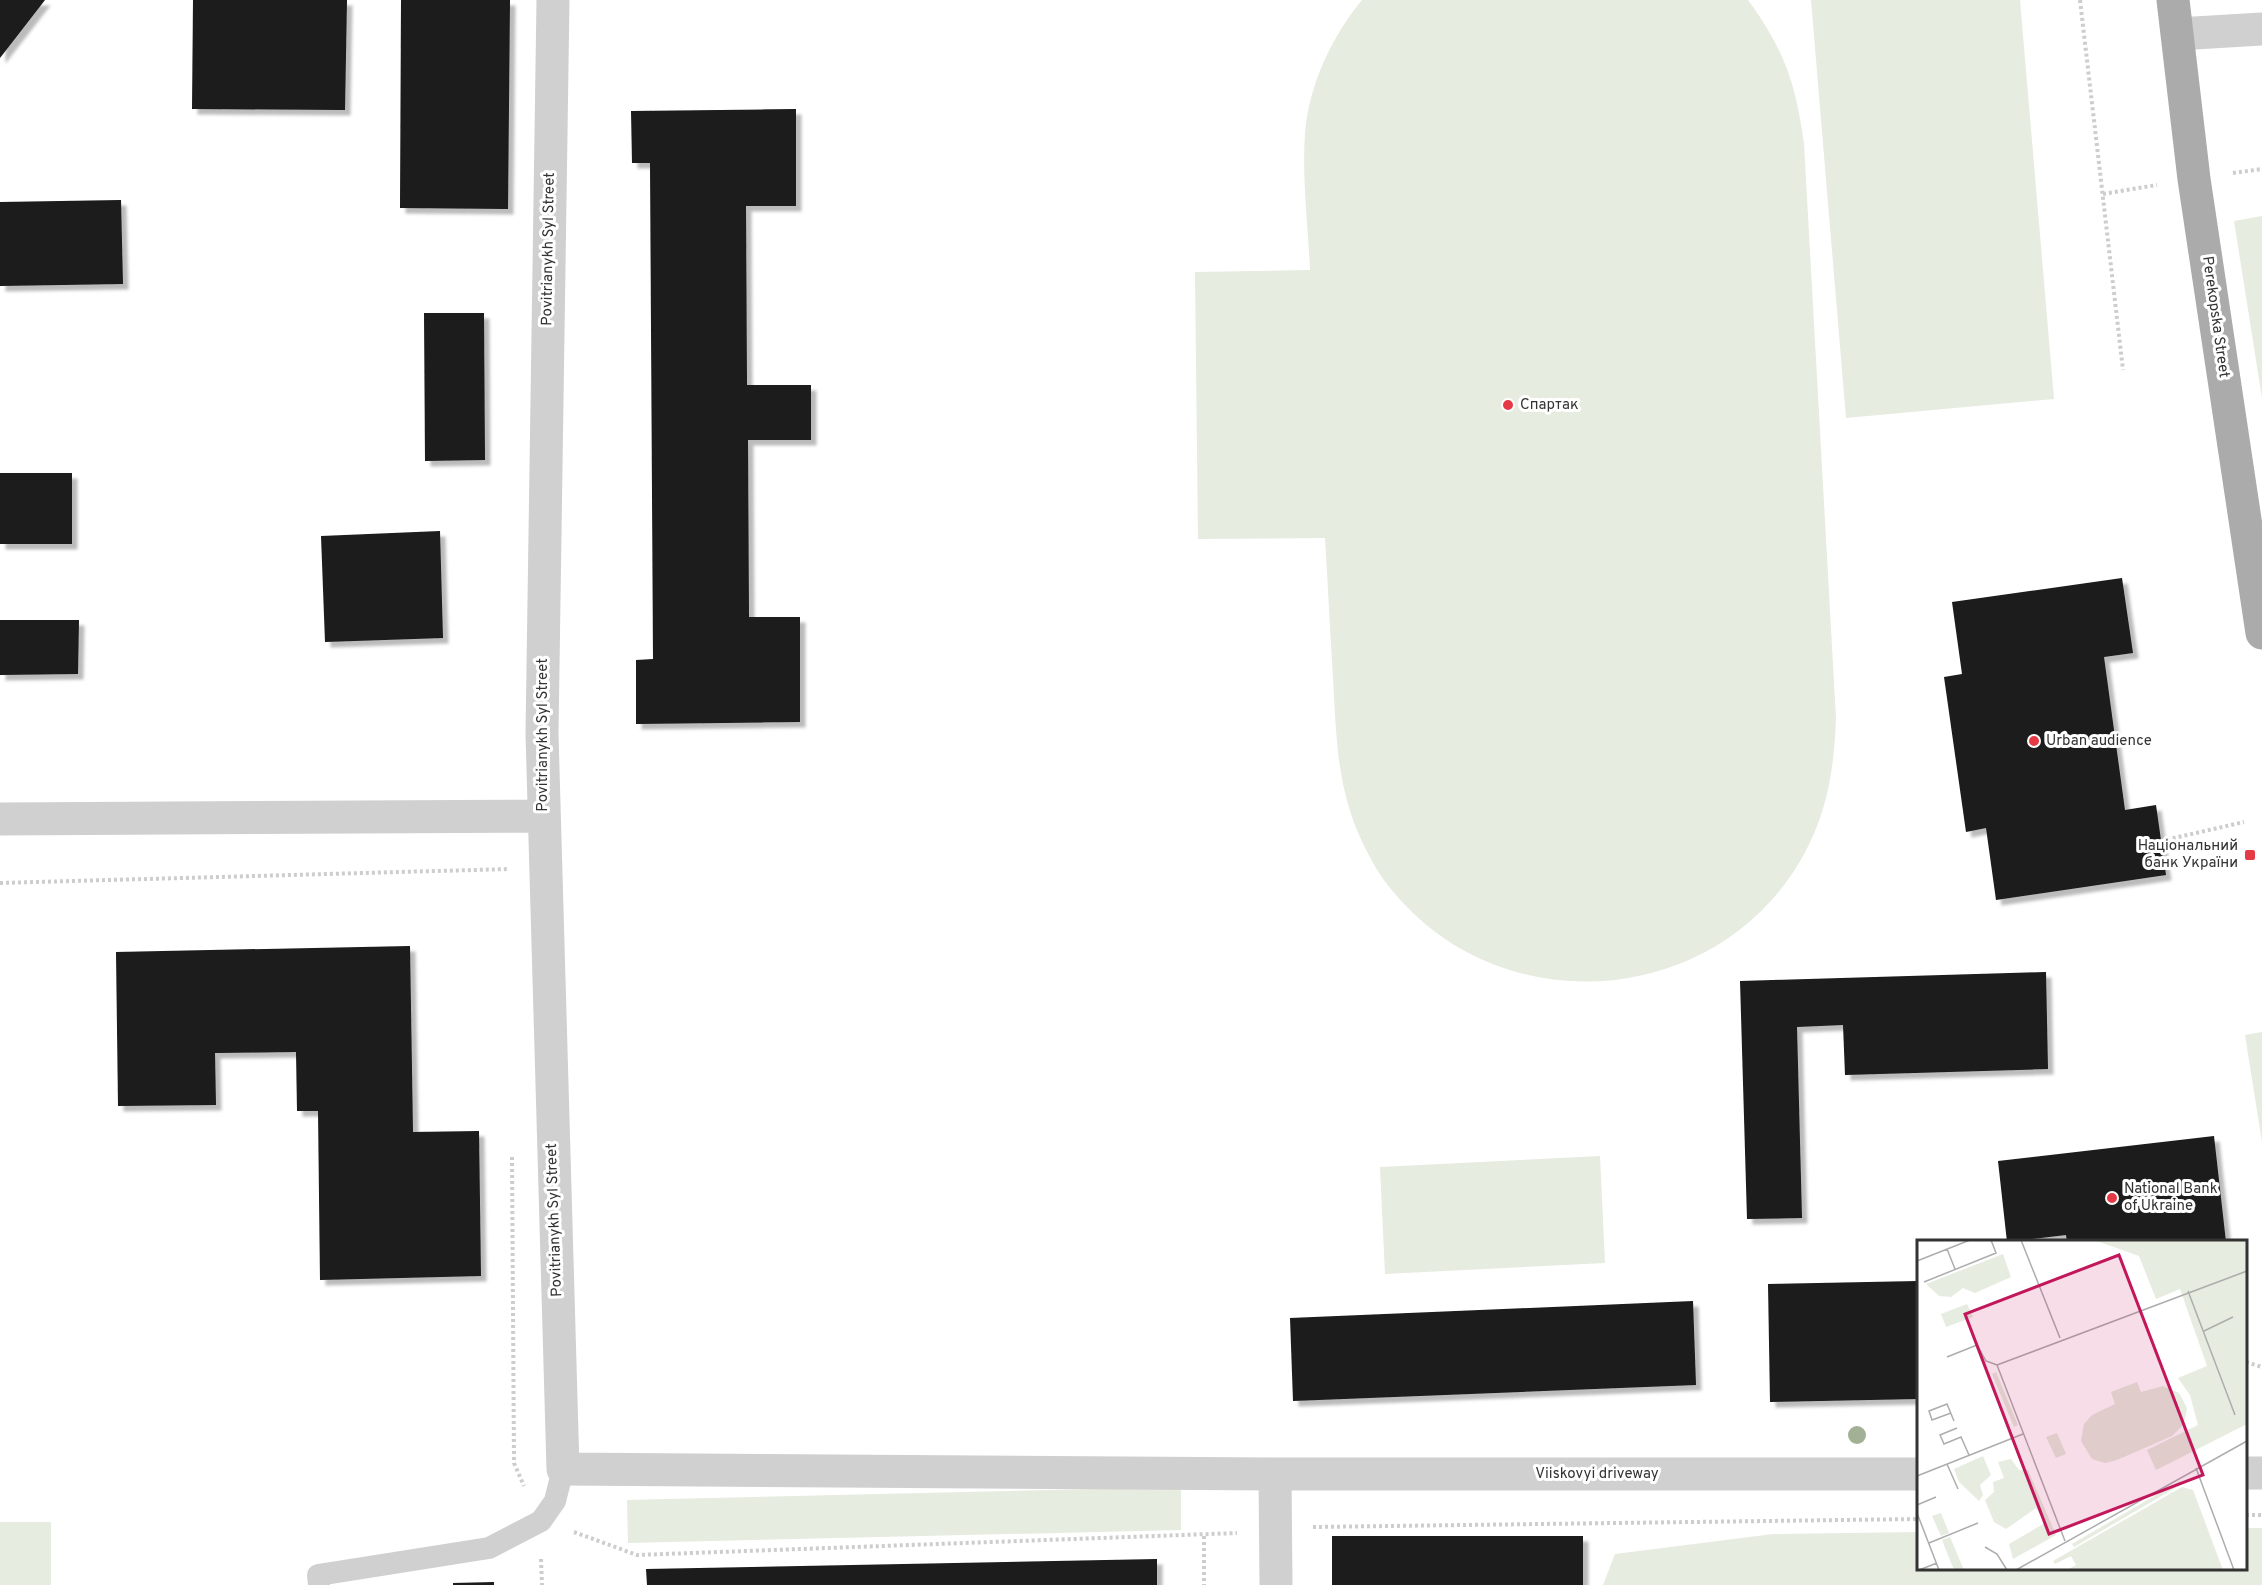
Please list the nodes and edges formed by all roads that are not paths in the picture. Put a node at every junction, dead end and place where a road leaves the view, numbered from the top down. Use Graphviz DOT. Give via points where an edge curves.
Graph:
graph roads {
  1 [pos="552,0"];
  2 [pos="2174,0"];
  3 [pos="2262,29"];
  4 [pos="2178,34"];
  5 [pos="2262,633"];
  6 [pos="543,816"];
  7 [pos="0,819"];
  8 [pos="563,1469"];
  9 [pos="1275,1474"];
  10 [pos="1917,1474"];
  11 [pos="319,1585"];
  12 [pos="1276,1585"];
  1 -- 6 [label="street, Povitrianykh Syl Street"];
  2 -- 4 [label="main road, Perekopska Street"];
  3 -- 4 [label="street"];
  4 -- 5 [label="main road, Perekopska Street" via="2194,179"];
  6 -- 7 [label="street"];
  6 -- 8 [label="street, Povitrianykh Syl Street"];
  8 -- 9 [label="street, Viiskovyi driveway"];
  8 -- 11 [label="lane" via="555,1501 541,1521 489,1548 318,1575"];
  9 -- 10 [label="street, Viiskovyi driveway"];
  9 -- 12 [label="street"];
}
